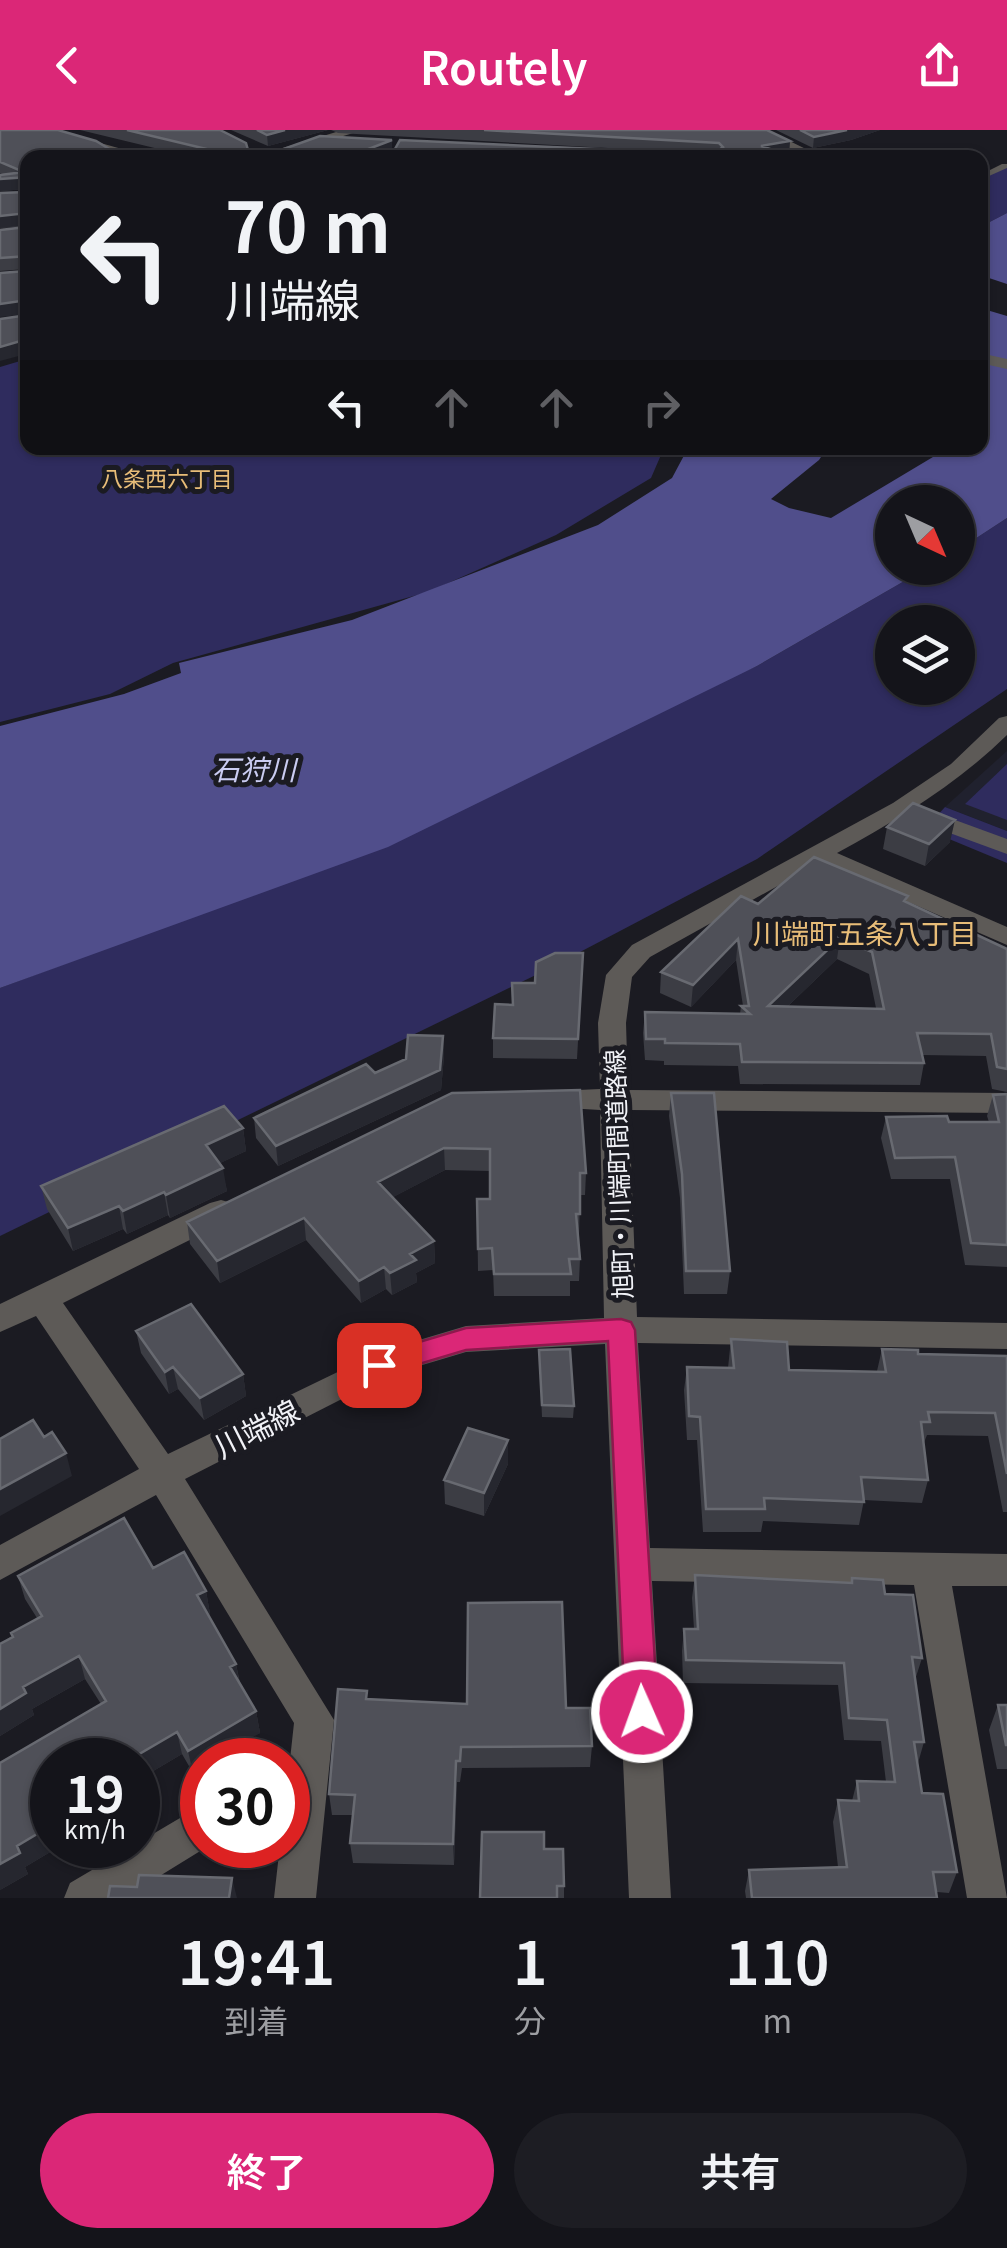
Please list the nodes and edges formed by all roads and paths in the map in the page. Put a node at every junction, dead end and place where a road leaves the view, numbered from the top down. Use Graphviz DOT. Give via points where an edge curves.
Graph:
graph roads {
  1 [pos="40,130"];
  2 [pos="757,130"];
  3 [pos="351,134"];
  4 [pos="117,150"];
  5 [pos="277,150"];
  6 [pos="802,150"];
  7 [pos="990,162"];
  8 [pos="988,174"];
  9 [pos="1007,723"];
  10 [pos="901,808"];
  11 [pos="1007,847"];
  12 [pos="818,854"];
  13 [pos="1007,937"];
  14 [pos="616,1098"];
  15 [pos="522,1100"];
  16 [pos="1007,1103"];
  17 [pos="253,1195"];
  18 [pos="41,1298"];
  19 [pos="0,1320"];
  20 [pos="621,1330"];
  21 [pos="1007,1336"];
  22 [pos="162,1474"];
  23 [pos="0,1564"];
  24 [pos="635,1564"];
  25 [pos="930,1568"];
  26 [pos="1007,1570"];
  27 [pos="308,1738"];
  28 [pos="180,1840"];
  29 [pos="296,1868"];
  30 [pos="85,1898"];
  31 [pos="295,1898"];
  32 [pos="650,1898"];
  33 [pos="988,1898"];
  1 -- 4 [label="street"];
  2 -- 6 [label="street"];
  3 -- 5 [label="street"];
  7 -- 8 [label="lane" via="1005,166"];
  9 -- 10 [label="street, 旭町・川端町間道路線" via="959,768"];
  10 -- 11 [label="street"];
  10 -- 12 [label="street, 旭町・川端町間道路線"];
  12 -- 13 [label="street"];
  12 -- 14 [label="street, 旭町・川端町間道路線" via="640,951 619,975 612,1023"];
  14 -- 15 [label="street"];
  14 -- 16 [label="street"];
  14 -- 20 [label="street, 旭町・川端町間道路線"];
  17 -- 18 [label="street"];
  18 -- 19 [label="street"];
  18 -- 22 [label="street"];
  20 -- 21 [label="street, 川端線"];
  20 -- 22 [label="street, 川端線" via="466,1339 379,1365"];
  20 -- 24 [label="street, 旭町・川端町間道路線"];
  22 -- 23 [label="street, 川端線"];
  22 -- 27 [label="street" via="314,1720"];
  24 -- 25 [label="street"];
  24 -- 32 [label="street, 旭町・川端町間道路線"];
  25 -- 26 [label="street"];
  25 -- 33 [label="street"];
  28 -- 30 [label="street"];
  29 -- 31 [label="street"];
}
